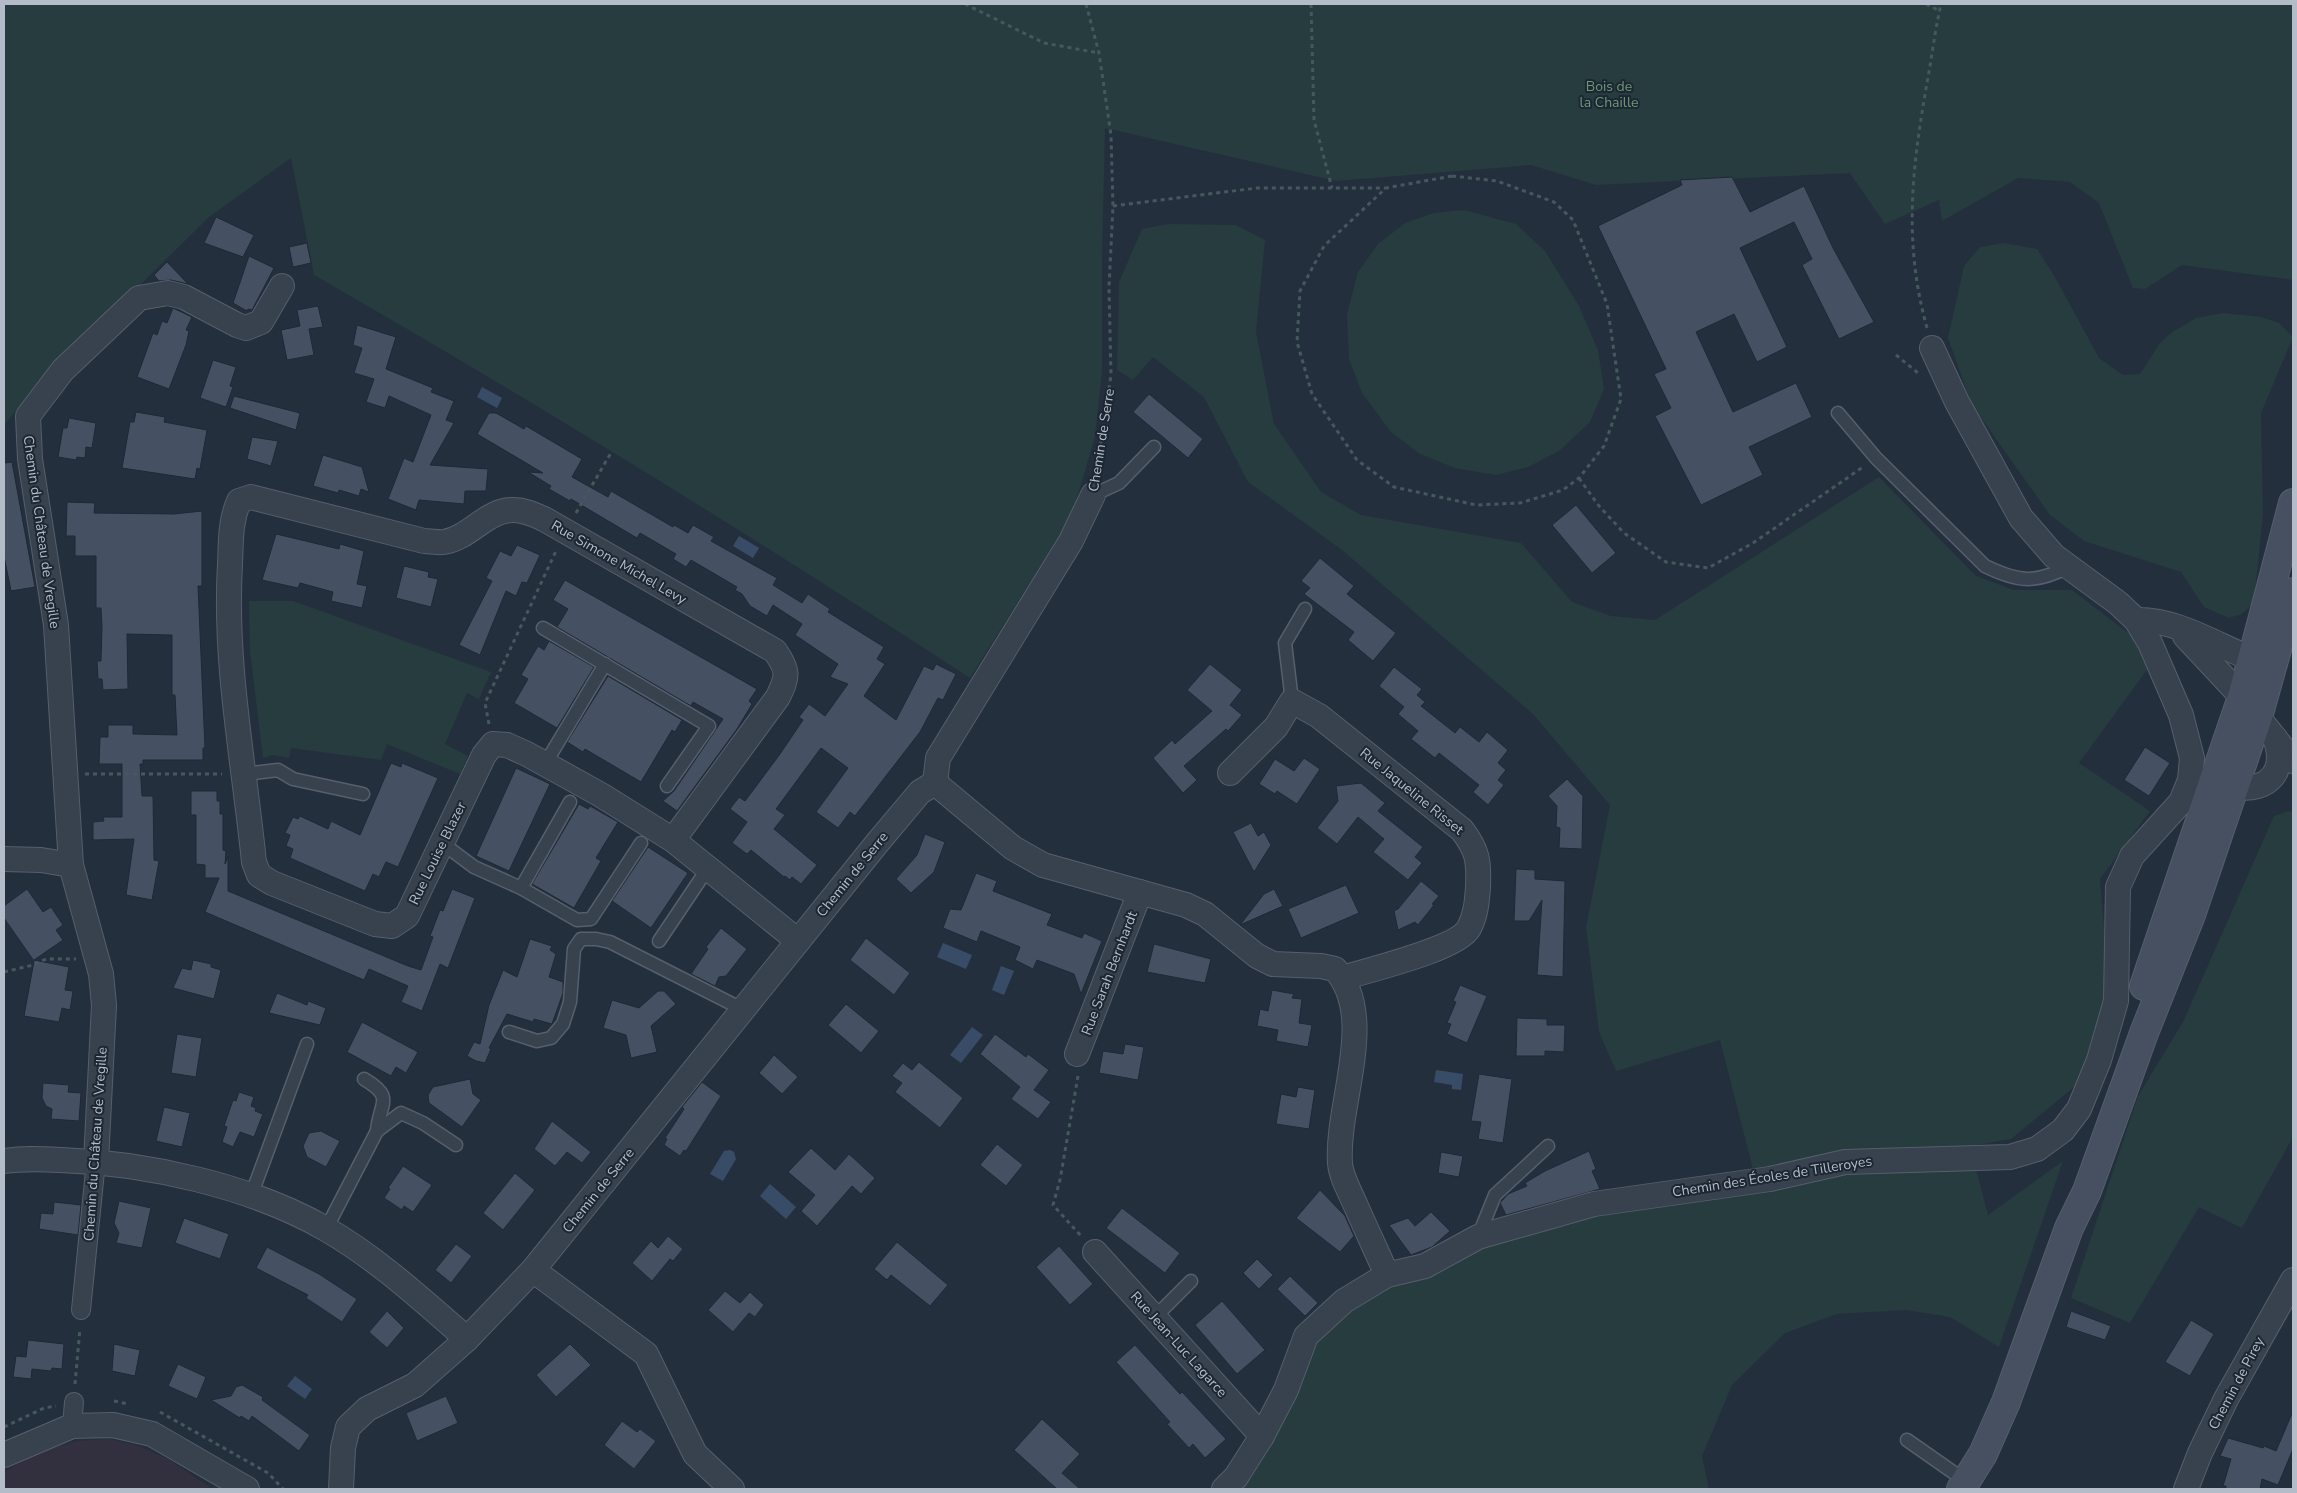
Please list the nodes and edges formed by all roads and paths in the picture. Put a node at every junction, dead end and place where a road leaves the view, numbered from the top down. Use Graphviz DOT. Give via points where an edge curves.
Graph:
graph roads {
  1 [pos="965,4"];
  2 [pos="1086,4"];
  3 [pos="1310,4"];
  4 [pos="1926,4"];
  5 [pos="1941,4"];
  6 [pos="1940,11"];
  7 [pos="1098,53"];
  8 [pos="1332,188"];
  9 [pos="1386,188"];
  10 [pos="1112,206"];
  11 [pos="282,286"];
  12 [pos="1932,348"];
  13 [pos="1838,413"];
  14 [pos="1154,447"];
  15 [pos="612,451"];
  16 [pos="1876,458"];
  17 [pos="1579,478"];
  18 [pos="1093,495"];
  19 [pos="239,501"];
  20 [pos="2293,503"];
  21 [pos="565,531"];
  22 [pos="2068,567"];
  23 [pos="2293,592"];
  24 [pos="1304,609"];
  25 [pos="2136,620"];
  26 [pos="2177,627"];
  27 [pos="543,628"];
  28 [pos="2252,660"];
  29 [pos="605,664"];
  30 [pos="1292,701"];
  31 [pos="2257,714"];
  32 [pos="493,744"];
  33 [pos="2293,761"];
  34 [pos="545,764"];
  35 [pos="66,773"];
  36 [pos="1230,773"];
  37 [pos="245,774"];
  38 [pos="934,783"];
  39 [pos="667,786"];
  40 [pos="364,794"];
  41 [pos="570,802"];
  42 [pos="673,840"];
  43 [pos="442,843"];
  44 [pos="641,843"];
  45 [pos="4,859"];
  46 [pos="72,865"];
  47 [pos="708,868"];
  48 [pos="521,888"];
  49 [pos="1140,892"];
  50 [pos="2191,915"];
  51 [pos="659,941"];
  52 [pos="798,941"];
  53 [pos="96,956"];
  54 [pos="4,972"];
  55 [pos="1343,978"];
  56 [pos="744,1010"];
  57 [pos="509,1032"];
  58 [pos="308,1044"];
  59 [pos="1077,1054"];
  60 [pos="364,1079"];
  61 [pos="377,1132"];
  62 [pos="456,1145"];
  63 [pos="1548,1146"];
  64 [pos="4,1161"];
  65 [pos="96,1161"];
  66 [pos="251,1196"];
  67 [pos="2069,1228"];
  68 [pos="326,1229"];
  69 [pos="1478,1237"];
  70 [pos="1095,1252"];
  71 [pos="533,1270"];
  72 [pos="1387,1275"];
  73 [pos="1191,1281"];
  74 [pos="2291,1288"];
  75 [pos="82,1310"];
  76 [pos="1155,1317"];
  77 [pos="467,1339"];
  78 [pos="74,1402"];
  79 [pos="72,1426"];
  80 [pos="4,1427"];
  81 [pos="1262,1436"];
  82 [pos="1907,1440"];
  83 [pos="4,1455"];
  84 [pos="1964,1486"];
  85 [pos="247,1489"];
  86 [pos="341,1489"];
  87 [pos="732,1489"];
  88 [pos="1224,1489"];
  89 [pos="2186,1489"];
  1 -- 7 [label="path" via="1044,43"];
  2 -- 7 [label="path, Chemin de Serre"];
  3 -- 8 [label="path" via="1314,120"];
  4 -- 6 [label="path"];
  5 -- 6 [label="path"];
  6 -- 12 [label="path" via="1914,157 1911,232 1922,310"];
  7 -- 10 [label="path, Chemin de Serre" via="1111,135"];
  8 -- 9 [label="path"];
  8 -- 10 [label="path" via="1257,188"];
  9 -- 17 [label="path" via="1452,176 1497,181 1554,202 1573,220 1607,304 1621,399 1604,446"];
  9 -- 17 [label="path" via="1324,246 1300,291 1297,342 1312,394 1357,460 1394,487 1476,505 1520,503 1563,490"];
  10 -- 18 [label="path, Chemin de Serre" via="1109,287 1111,376"];
  11 -- 35 [label="street, Chemin du Château de Vregille" via="262,322 246,328 236,326 184,297 168,293 139,298 62,370 28,416 30,459 56,624"];
  12 -- 22 [label="street, Chemin des Écoles de Tilleroyes" via="1957,402 2021,518"];
  13 -- 16 [label="lane"];
  14 -- 18 [label="lane" via="1119,483"];
  15 -- 21 [label="path"];
  16 -- 17 [label="path" via="1753,543 1708,568 1666,562 1624,533"];
  16 -- 22 [label="lane" via="1985,566 2007,576 2032,580 2051,576"];
  18 -- 38 [label="street, Chemin de Serre" via="1071,541 938,758"];
  19 -- 21 [label="street, Rue Simone Michel Levy" via="251,497 424,541 443,542 458,537 498,513 514,510 544,519"];
  19 -- 37 [label="street, Rue Louise Blazer" via="232,515 228,594 230,656"];
  20 -- 28 [label="main road"];
  21 -- 32 [label="path" via="485,703"];
  21 -- 42 [label="street, Rue Simone Michel Levy" via="775,651 784,664 787,678 778,697"];
  22 -- 25 [label="street, Chemin des Écoles de Tilleroyes"];
  23 -- 31 [label="main road"];
  24 -- 30 [label="lane" via="1285,643"];
  25 -- 26 [label="street" via="2154,620"];
  25 -- 69 [label="street, Chemin des Écoles de Tilleroyes" via="2150,643 2181,715 2192,758 2190,780 2181,802 2132,856 2118,887 2116,1001 2089,1084 2079,1108 2063,1130 2037,1149 2010,1157 1845,1162 1770,1179 1594,1204"];
  26 -- 28 [label="street"];
  26 -- 31 [label="street"];
  27 -- 29 [label="lane"];
  28 -- 31 [label="main road"];
  29 -- 34 [label="lane"];
  29 -- 39 [label="lane" via="709,726"];
  30 -- 36 [label="street" via="1276,727"];
  30 -- 55 [label="street, Rue Jaqueline Risset" via="1319,716 1462,830 1474,845 1479,863 1477,906 1469,929 1456,941"];
  31 -- 33 [label="street"];
  31 -- 50 [label="main road"];
  31 -- 50 [label="street" via="2194,882"];
  31 -- 67 [label="main road" via="2075,1190"];
  32 -- 34 [label="street" via="508,745"];
  32 -- 43 [label="street, Rue Louise Blazer" via="484,755"];
  34 -- 42 [label="street"];
  35 -- 37 [label="path"];
  35 -- 46 [label="street, Chemin du Château de Vregille"];
  37 -- 40 [label="lane" via="278,770 293,779"];
  37 -- 43 [label="street, Rue Louise Blazer" via="254,862 260,875 272,883 375,924 392,926 407,916"];
  38 -- 49 [label="street" via="1013,848 1043,864"];
  38 -- 52 [label="street, Chemin de Serre" via="920,792"];
  41 -- 48 [label="lane"];
  42 -- 47 [label="street"];
  43 -- 48 [label="lane" via="474,867"];
  44 -- 48 [label="lane" via="591,919 577,920"];
  45 -- 46 [label="street"];
  46 -- 53 [label="street, Chemin du Château de Vregille"];
  47 -- 51 [label="lane"];
  47 -- 52 [label="street"];
  49 -- 55 [label="street" via="1205,914 1257,956 1273,964 1321,966 1335,970"];
  49 -- 59 [label="street, Rue Sarah Bernhardt"];
  50 -- 67 [label="main road"];
  52 -- 56 [label="street, Chemin de Serre"];
  53 -- 54 [label="path" via="78,960 46,958 33,965"];
  53 -- 65 [label="street, Chemin du Château de Vregille" via="102,974 104,1005"];
  55 -- 72 [label="street" via="1349,990 1355,1026 1340,1164"];
  56 -- 57 [label="lane" via="610,942 580,940 574,949 570,1002 563,1024 551,1038 537,1041"];
  56 -- 71 [label="street, Chemin de Serre"];
  58 -- 66 [label="lane"];
  59 -- 70 [label="path" via="1079,1068 1053,1205"];
  60 -- 61 [label="lane" via="383,1093 385,1100"];
  61 -- 62 [label="lane" via="401,1113"];
  61 -- 68 [label="lane"];
  63 -- 69 [label="lane" via="1495,1195"];
  64 -- 65 [label="street" via="19,1158"];
  65 -- 66 [label="street" via="170,1172"];
  65 -- 75 [label="street, Chemin du Château de Vregille"];
  66 -- 68 [label="street"];
  67 -- 84 [label="main road" via="2006,1402"];
  68 -- 77 [label="street" via="382,1266"];
  69 -- 72 [label="street, Chemin des Écoles de Tilleroyes" via="1425,1266"];
  70 -- 76 [label="street, Rue Jean-Luc Lagarce"];
  71 -- 77 [label="street, Chemin de Serre"];
  71 -- 87 [label="street" via="646,1354 695,1454"];
  72 -- 81 [label="street, Chemin des Écoles de Tilleroyes" via="1344,1301 1306,1336 1286,1390"];
  73 -- 76 [label="lane"];
  74 -- 89 [label="street, Chemin de Pirey" via="2226,1399"];
  75 -- 78 [label="path"];
  76 -- 81 [label="street, Rue Jean-Luc Lagarce"];
  77 -- 86 [label="street, Chemin de Serre" via="415,1385 367,1409 348,1427 342,1448"];
  78 -- 79 [label="street"];
  78 -- 80 [label="path" via="44,1408"];
  79 -- 83 [label="street"];
  79 -- 85 [label="street" via="113,1425 152,1434"];
  81 -- 88 [label="street, Chemin des Écoles de Tilleroyes" via="1236,1477"];
  82 -- 84 [label="lane"];
}
